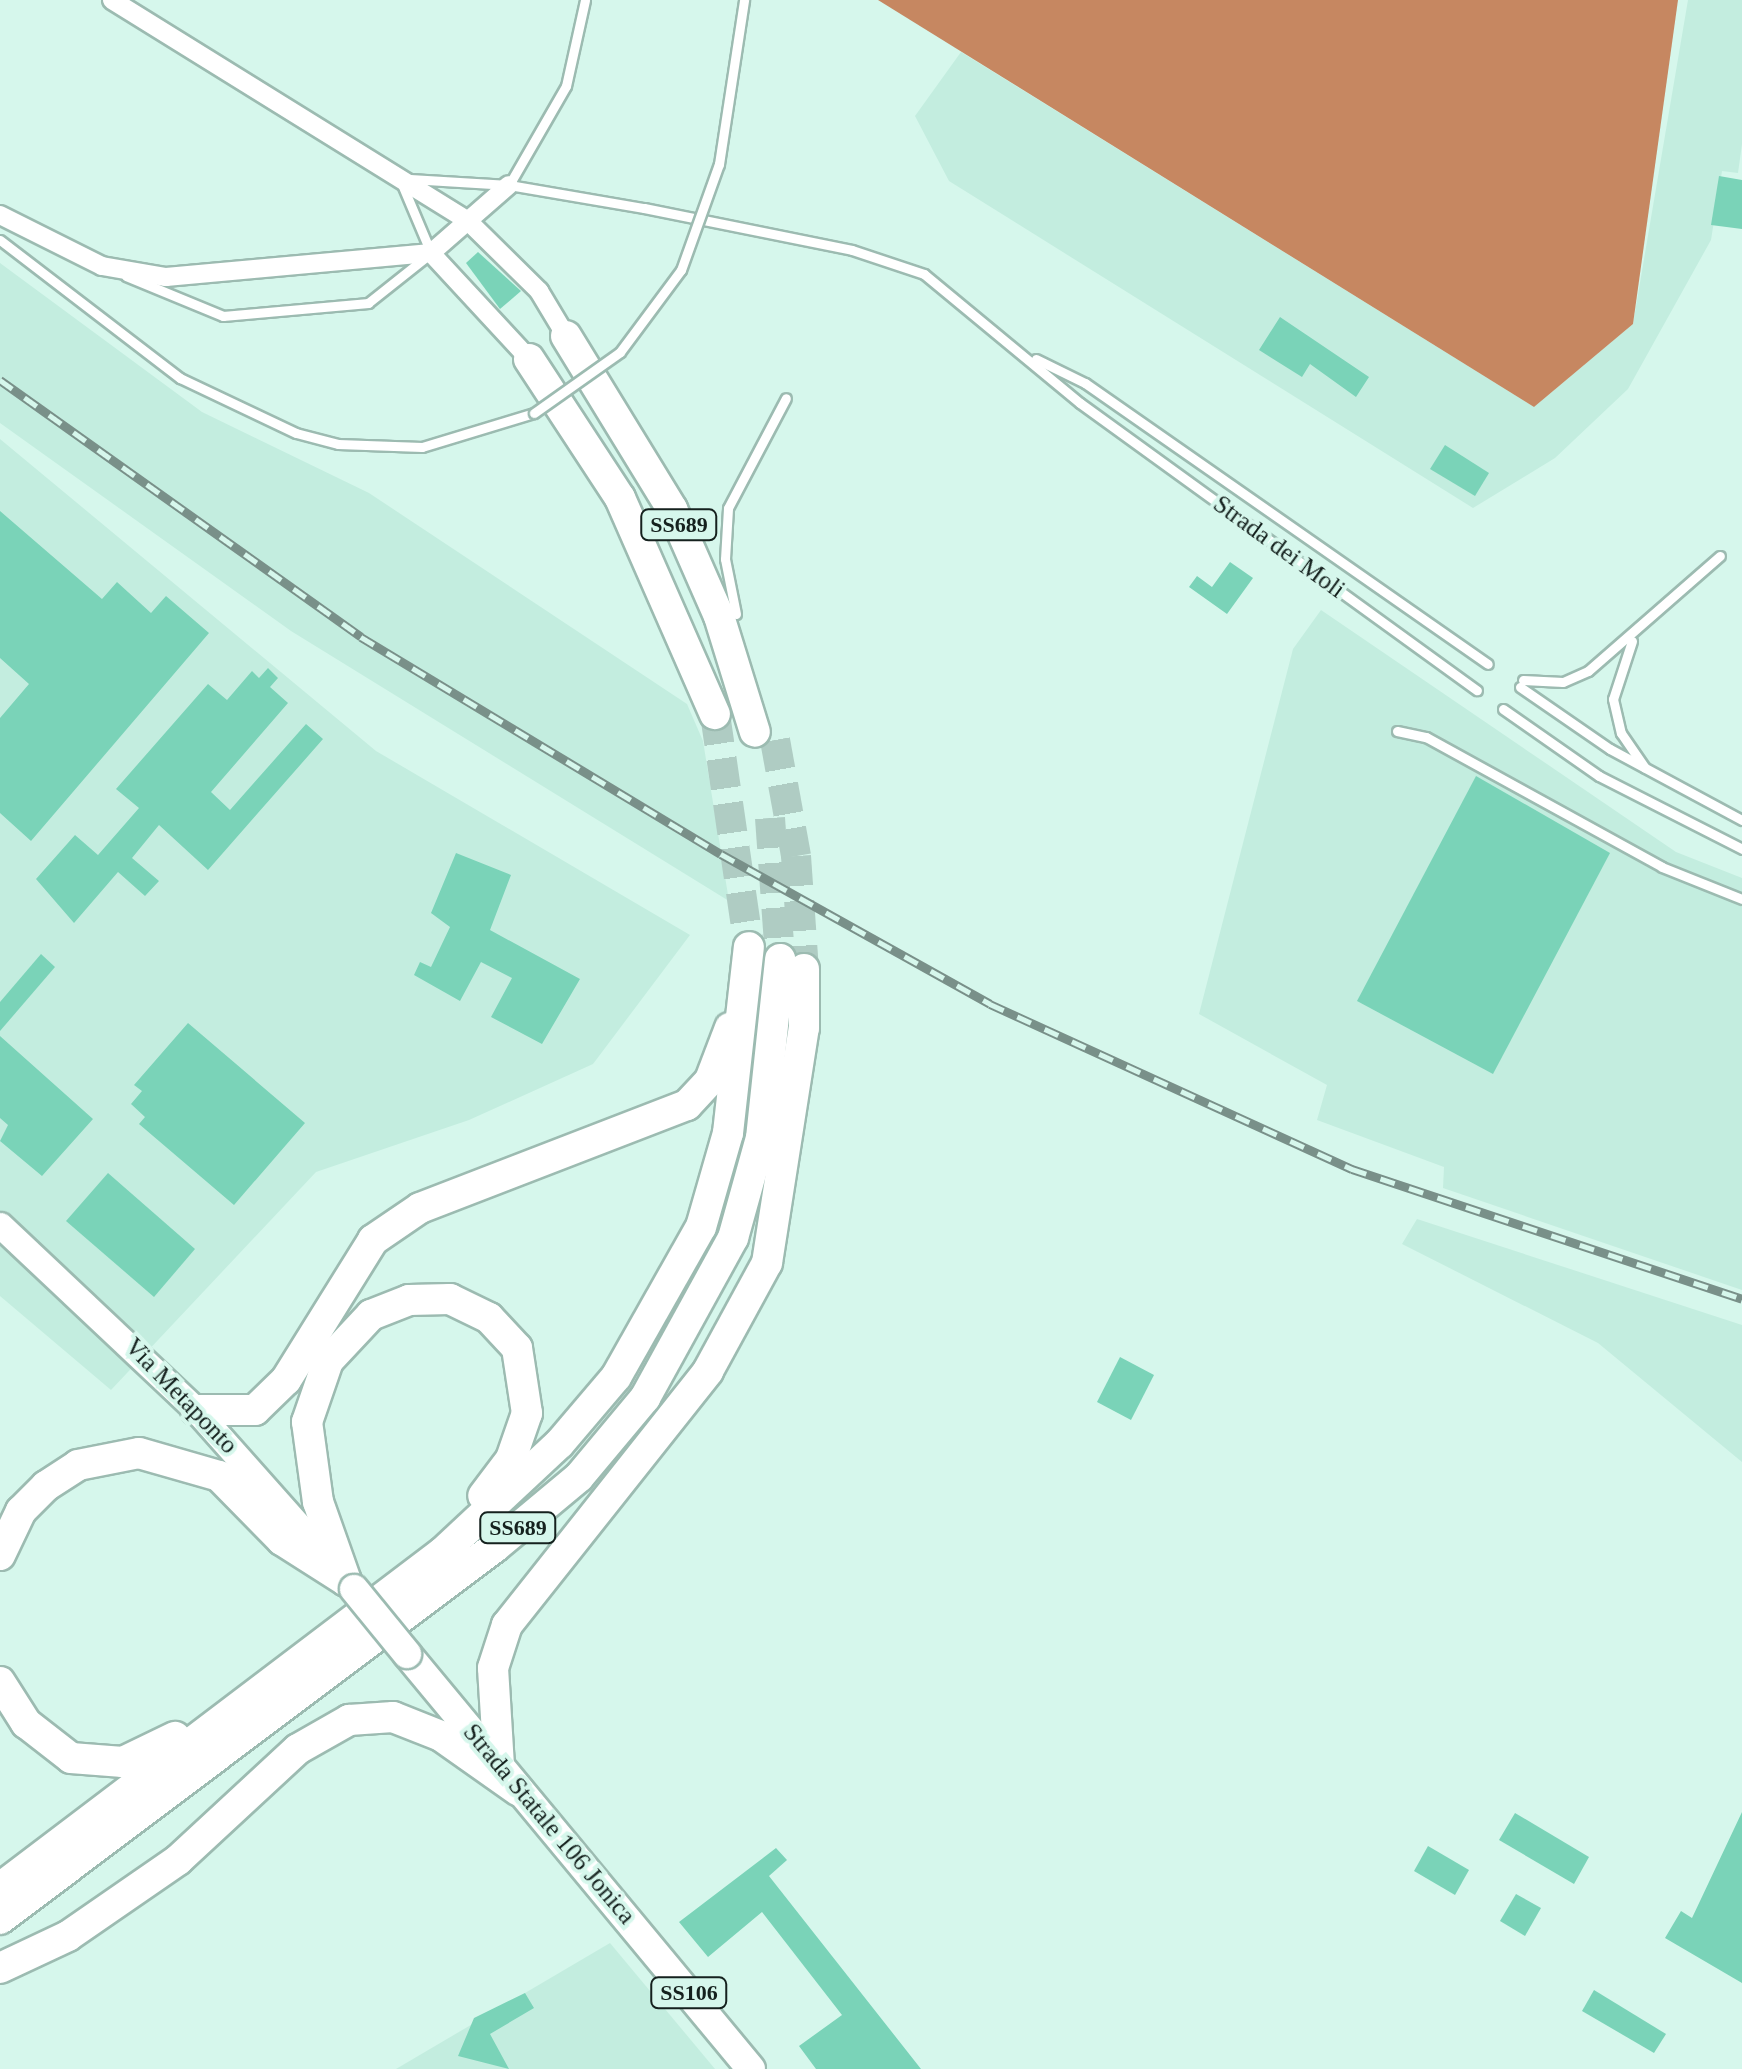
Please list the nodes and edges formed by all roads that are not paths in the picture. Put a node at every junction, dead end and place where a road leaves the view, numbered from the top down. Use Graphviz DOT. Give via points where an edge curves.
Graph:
graph roads {
  1 [pos="112,0"];
  2 [pos="585,0"];
  3 [pos="744,0"];
  4 [pos="399,178"];
  5 [pos="508,185"];
  6 [pos="0,215"];
  7 [pos="468,221"];
  8 [pos="0,240"];
  9 [pos="431,254"];
  10 [pos="102,266"];
  11 [pos="566,336"];
  12 [pos="1024,354"];
  13 [pos="529,359"];
  14 [pos="786,398"];
  15 [pos="672,508"];
  16 [pos="1720,556"];
  17 [pos="736,614"];
  18 [pos="1636,633"];
  19 [pos="1488,664"];
  20 [pos="1477,690"];
  21 [pos="1503,708"];
  22 [pos="715,714"];
  23 [pos="1397,731"];
  24 [pos="1646,770"];
  25 [pos="1742,820"];
  26 [pos="1742,849"];
  27 [pos="1742,899"];
  28 [pos="0,1225"];
  29 [pos="196,1410"];
  30 [pos="443,1552"];
  31 [pos="0,1555"];
  32 [pos="350,1585"];
  33 [pos="281,1678"];
  34 [pos="0,1682"];
  35 [pos="499,1766"];
  36 [pos="519,1791"];
  37 [pos="0,1888"];
  38 [pos="0,1919"];
  39 [pos="0,1968"];
  40 [pos="752,2069"];
  1 -- 4 [label="street"];
  2 -- 5 [label="lane" via="566,86"];
  3 -- 8 [label="lane, bridge" via="719,164 682,270 620,352 534,413 422,446 338,444 296,432 180,378"];
  4 -- 5 [label="lane"];
  4 -- 7 [label="street"];
  4 -- 9 [label="lane"];
  5 -- 7 [label="street"];
  5 -- 12 [label="lane" via="852,250 924,274"];
  6 -- 10 [label="street"];
  7 -- 9 [label="street"];
  7 -- 11 [label="street" via="540,292"];
  9 -- 10 [label="street" via="166,276"];
  9 -- 10 [label="lane" via="379,300 269,315 213,313"];
  9 -- 13 [label="street"];
  11 -- 15 [label="highway, SS689"];
  12 -- 19 [label="lane" via="1085,383"];
  12 -- 20 [label="lane, Strada dei Moli" via="1080,404"];
  13 -- 22 [label="highway, SS689" via="620,498"];
  14 -- 17 [label="lane" via="728,508 725,558"];
  15 -- 17 [label="highway"];
  15 -- 17 [label="highway, SS689" via="765,736"];
  16 -- 18 [label="lane"];
  18 -- 24 [label="lane" via="1613,700 1621,733"];
  18 -- 24 [label="lane" via="1563,682 1522,684"];
  21 -- 26 [label="lane" via="1616,786"];
  23 -- 27 [label="lane" via="1426,737 1662,867"];
  24 -- 25 [label="lane"];
  28 -- 29 [label="main road, Via Metaponto"];
  29 -- 30 [label="highway, SS689" via="256,1410 286,1380 373,1240 420,1208 687,1105 710,1080 728,1038 749,947 728,1133 701,1227 616,1377 559,1444"];
  29 -- 32 [label="main road, Via Metaponto"];
  30 -- 32 [label="highway" via="510,1459 528,1390 504,1331 474,1308 430,1296 390,1306 353,1330 309,1406 318,1502"];
  30 -- 33 [label="highway, SS689"];
  31 -- 32 [label="highway" via="20,1511 63,1474 94,1461 151,1454 219,1476 282,1540"];
  32 -- 35 [label="main road, Strada Statale 106 Jonica / SS106, bridge"];
  33 -- 34 [label="highway" via="239,1690 154,1750 105,1762 71,1758 39,1738"];
  33 -- 37 [label="highway, SS689"];
  35 -- 36 [label="main road, Strada Statale 106 Jonica / SS106"];
  35 -- 38 [label="highway, SS689" via="493,1668 507,1625 708,1370 767,1264 802,1046 792,964 760,1138 733,1238 645,1398 579,1477 495,1547"];
  36 -- 39 [label="highway" via="441,1736 393,1717 349,1720 298,1750 178,1860 68,1936"];
  36 -- 40 [label="main road, Strada Statale 106 Jonica / SS106"];
}
